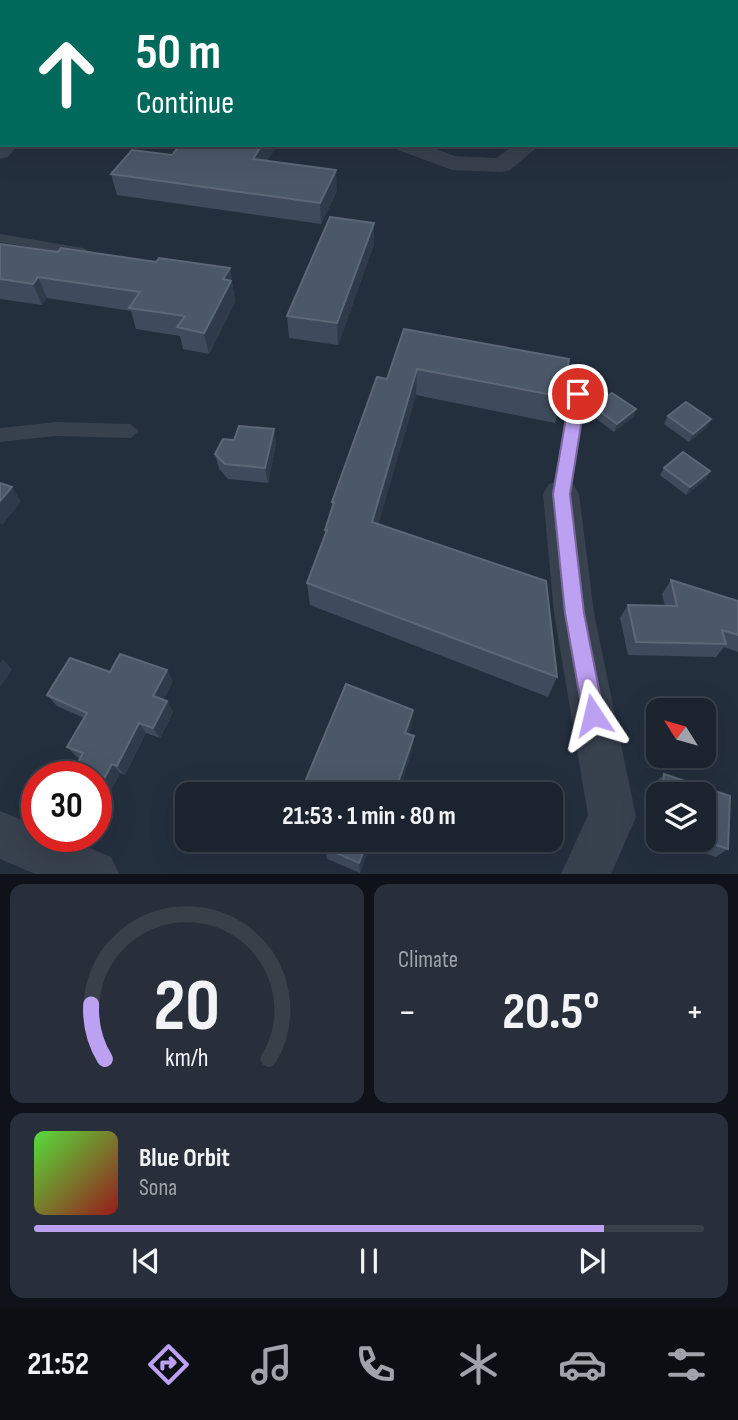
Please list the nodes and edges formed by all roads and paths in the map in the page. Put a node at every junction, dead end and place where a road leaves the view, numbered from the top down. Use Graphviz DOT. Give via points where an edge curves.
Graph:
graph roads {
  1 [pos="411,147"];
  2 [pos="526,147"];
  3 [pos="0,238"];
  4 [pos="94,254"];
  5 [pos="578,394"];
  6 [pos="130,431"];
  7 [pos="0,435"];
  8 [pos="561,494"];
  9 [pos="0,835"];
  10 [pos="94,874"];
  11 [pos="586,874"];
  1 -- 2 [label="street" via="452,163 502,165"];
  3 -- 4 [label="lane"];
  5 -- 8 [label="lane"];
  6 -- 7 [label="lane" via="57,429"];
  8 -- 11 [label="street" via="574,613 612,817"];
  9 -- 10 [label="street"];
}
